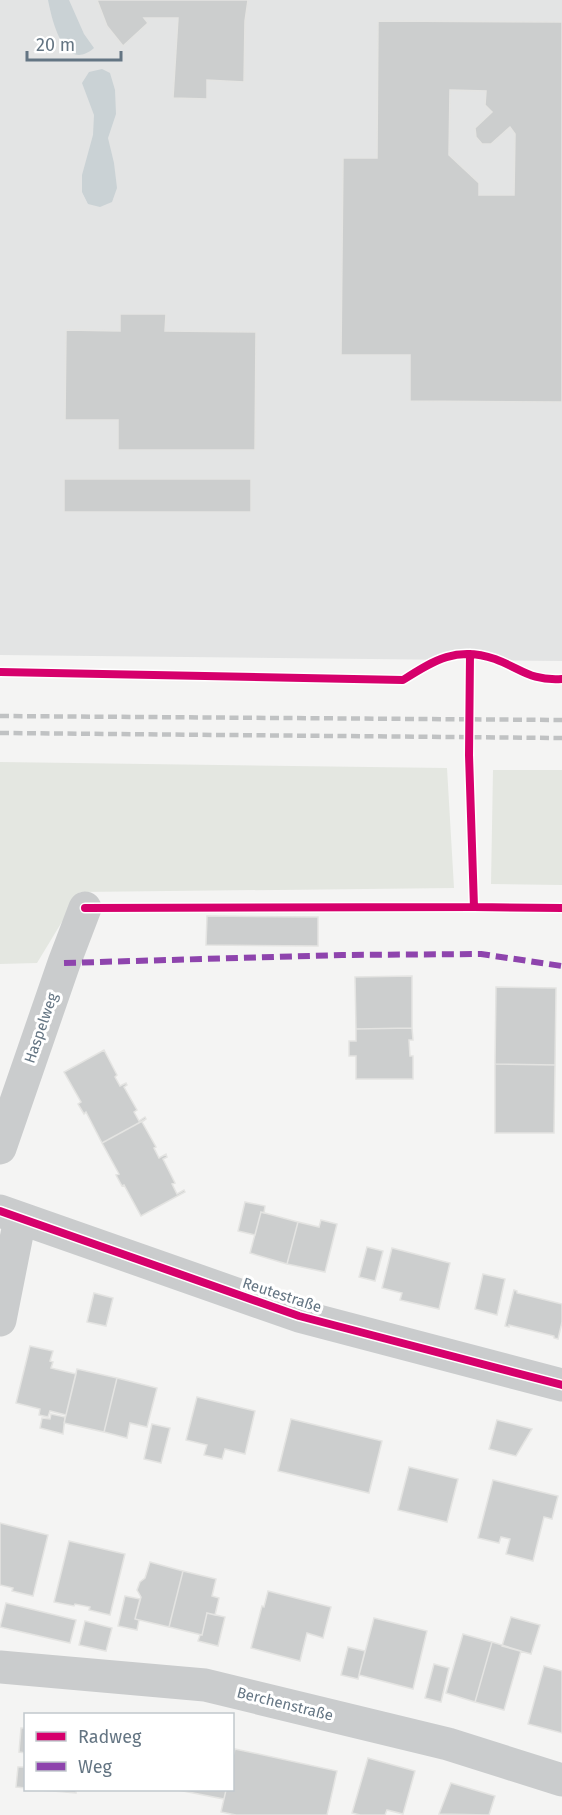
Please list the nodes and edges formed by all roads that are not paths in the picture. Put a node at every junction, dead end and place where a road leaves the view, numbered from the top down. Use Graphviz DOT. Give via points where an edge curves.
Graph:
graph roads {
  1 [pos="85,908"];
  2 [pos="0,1148"];
  3 [pos="10,1215"];
  4 [pos="0,1320"];
  5 [pos="562,1384"];
  6 [pos="0,1667"];
  7 [pos="562,1780"];
  1 -- 2 [label="street, Haspelweg"];
  3 -- 4 [label="street"];
  3 -- 5 [label="street, Reutestraße" via="298,1316"];
  6 -- 7 [label="street, Berchenstraße" via="205,1685 448,1744"];
}
